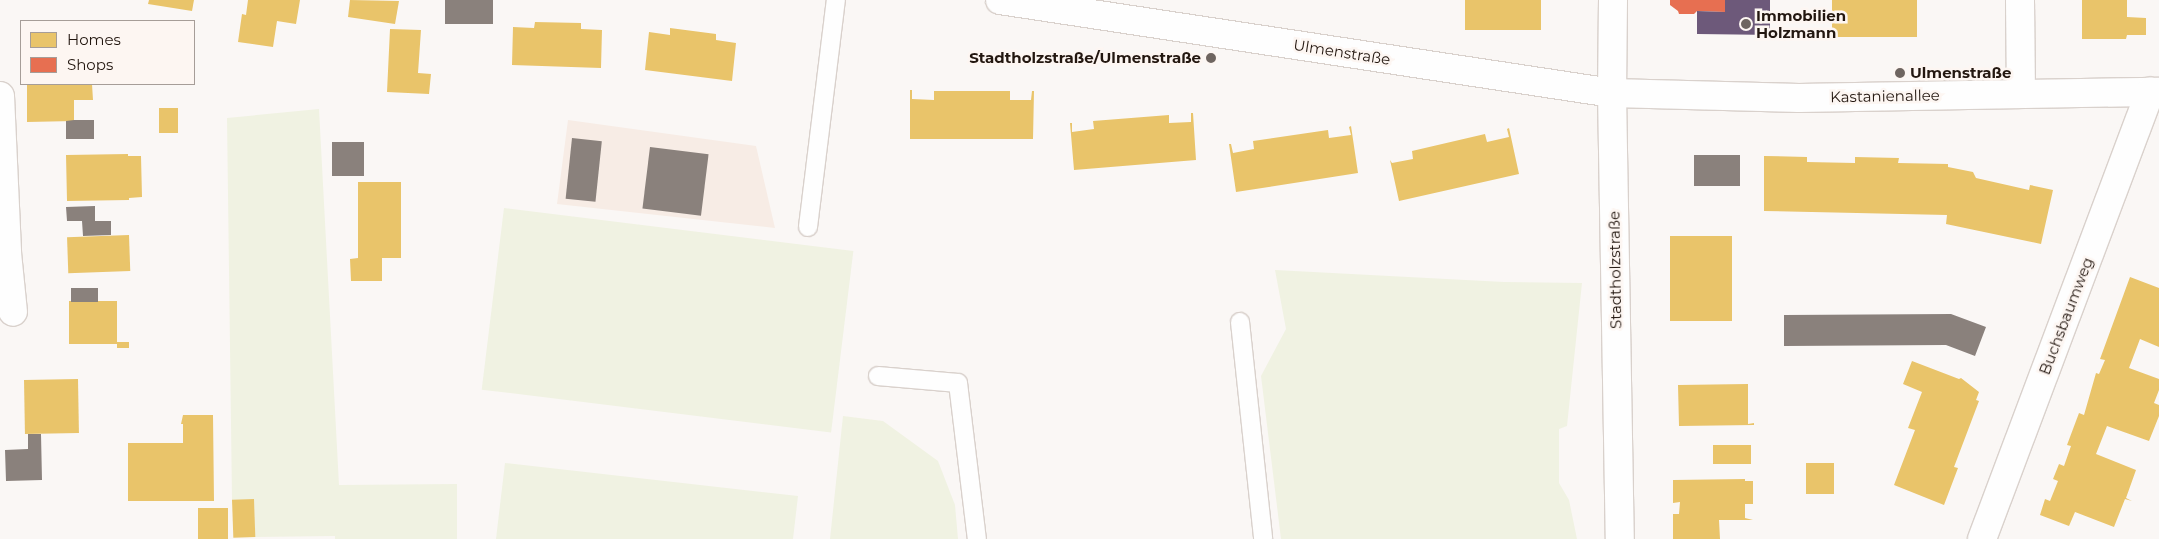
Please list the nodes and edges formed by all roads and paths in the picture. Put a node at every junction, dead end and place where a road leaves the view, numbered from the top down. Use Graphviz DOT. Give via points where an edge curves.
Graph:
graph roads {
  1 [pos="836,0"];
  2 [pos="1000,0"];
  3 [pos="1613,0"];
  4 [pos="2020,0"];
  5 [pos="1072,5"];
  6 [pos="2155,92"];
  7 [pos="1612,93"];
  8 [pos="2021,94"];
  9 [pos="0,96"];
  10 [pos="808,226"];
  11 [pos="13,312"];
  12 [pos="1240,322"];
  13 [pos="878,376"];
  14 [pos="977,539"];
  15 [pos="1263,539"];
  16 [pos="1620,539"];
  17 [pos="1982,539"];
  1 -- 10 [label="lane"];
  2 -- 5 [label="street, Ulmenstraße"];
  3 -- 7 [label="street, Stadtholzstraße"];
  4 -- 8 [label="street"];
  5 -- 7 [label="street, Ulmenstraße"];
  6 -- 8 [label="street, Kastanienallee"];
  6 -- 17 [label="street, Buchsbaumweg"];
  7 -- 8 [label="street, Kastanienallee" via="1799,98"];
  7 -- 16 [label="street, Stadtholzstraße"];
  9 -- 11 [label="street"];
  12 -- 15 [label="lane"];
  13 -- 14 [label="lane" via="958,383"];
}
